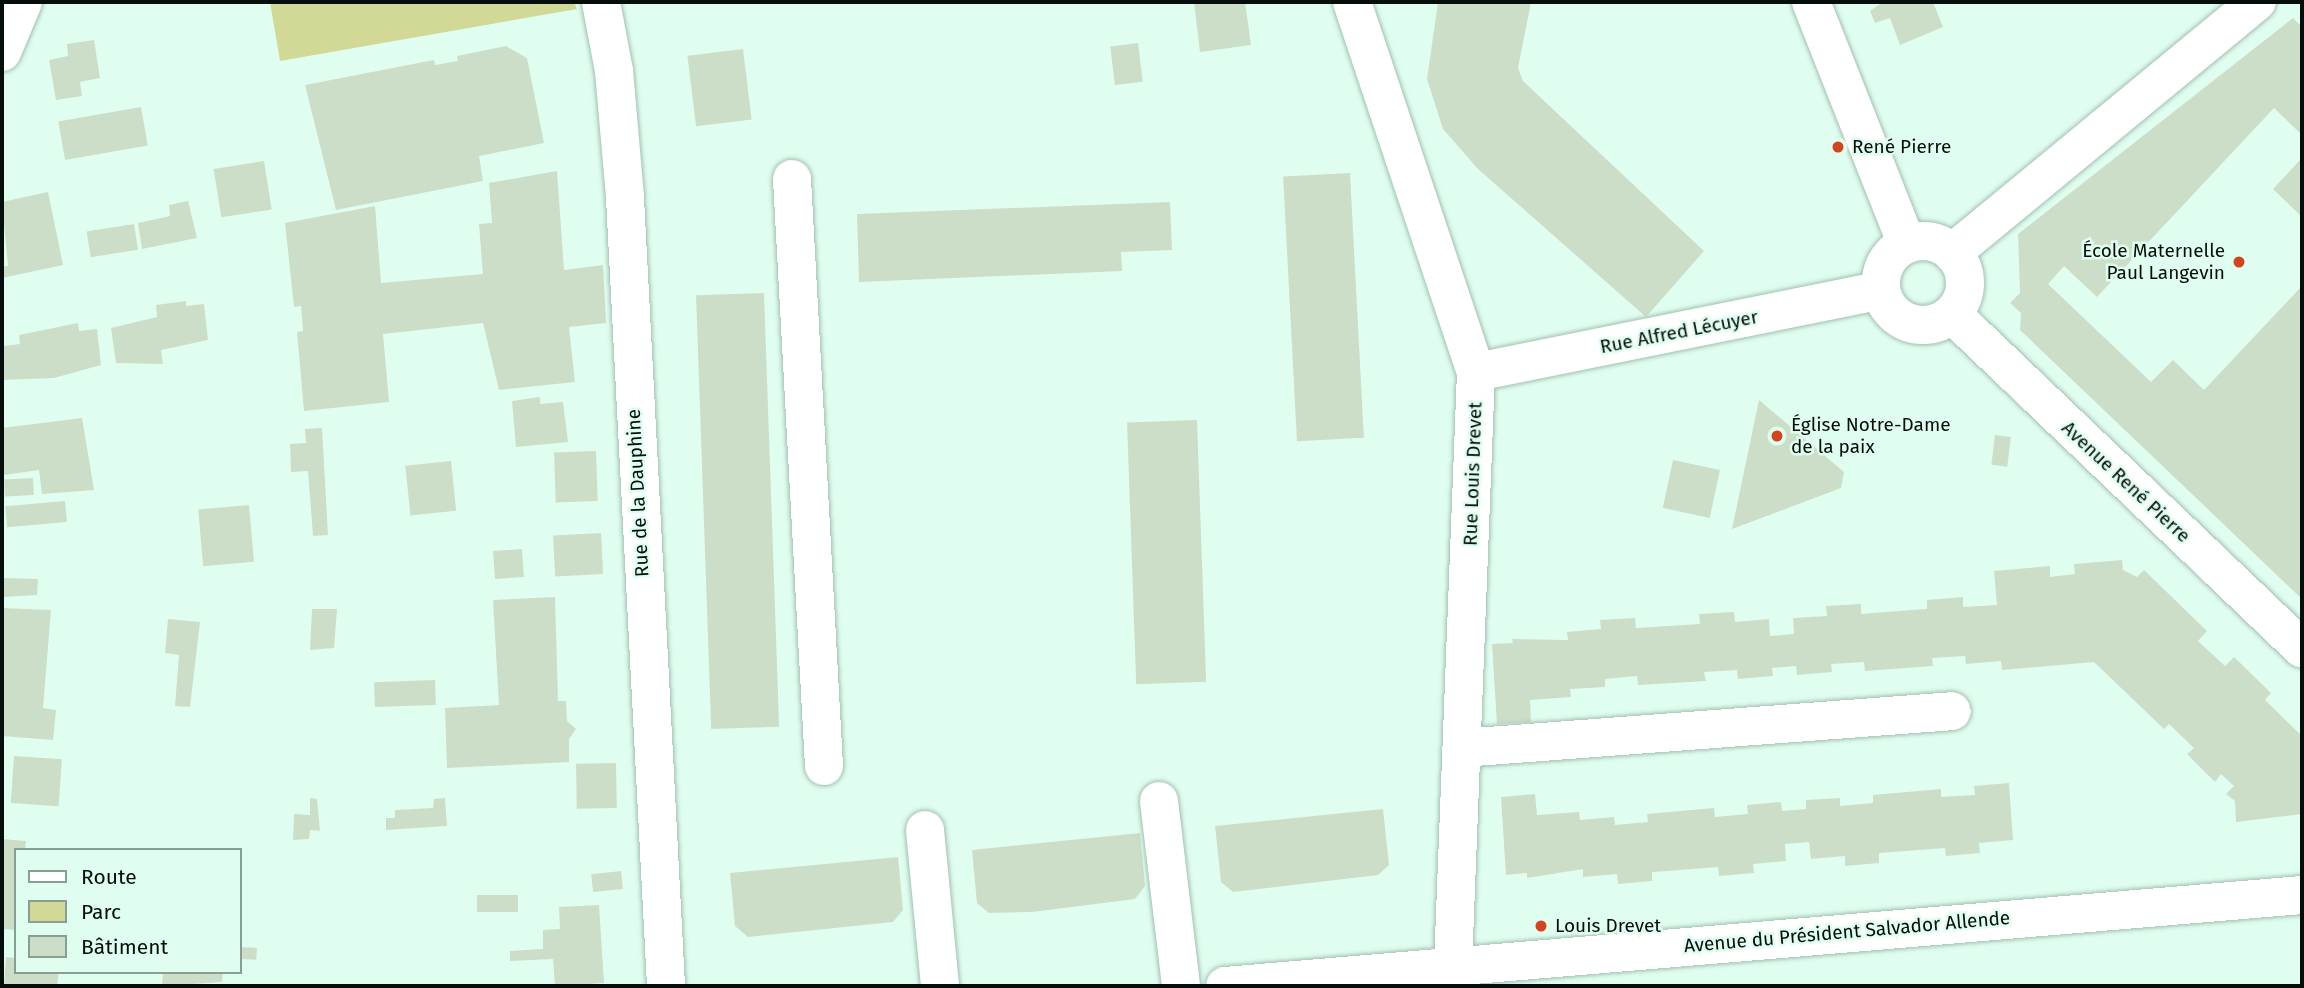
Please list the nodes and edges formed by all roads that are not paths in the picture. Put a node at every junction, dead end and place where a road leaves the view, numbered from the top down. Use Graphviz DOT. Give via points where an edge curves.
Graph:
graph roads {
  1 [pos="23,2"];
  2 [pos="601,2"];
  3 [pos="1352,2"];
  4 [pos="1811,2"];
  5 [pos="2257,2"];
  6 [pos="2,52"];
  7 [pos="792,178"];
  8 [pos="1907,244"];
  9 [pos="1952,253"];
  10 [pos="1881,290"];
  11 [pos="1952,314"];
  12 [pos="1475,372"];
  13 [pos="2302,648"];
  14 [pos="1952,711"];
  15 [pos="1462,748"];
  16 [pos="824,766"];
  17 [pos="1159,801"];
  18 [pos="925,830"];
  19 [pos="2302,895"];
  20 [pos="1453,966"];
  21 [pos="1273,984"];
  22 [pos="666,986"];
  23 [pos="940,986"];
  24 [pos="1181,986"];
  25 [pos="1225,986"];
  1 -- 6 [label="street"];
  2 -- 22 [label="street, Rue de la Dauphine" via="614,71 625,198"];
  3 -- 12 [label="street, Rue Louis Drevet"];
  4 -- 8 [label="street"];
  5 -- 9 [label="street"];
  7 -- 16 [label="street"];
  8 -- 9 [label="street" via="1931,242"];
  8 -- 10 [label="street" via="1886,263"];
  9 -- 11 [label="street" via="1965,290"];
  10 -- 11 [label="street" via="1904,321 1929,325"];
  10 -- 12 [label="street, Rue Alfred Lécuyer"];
  11 -- 13 [label="street, Avenue René Pierre"];
  12 -- 15 [label="street, Rue Louis Drevet"];
  14 -- 15 [label="street"];
  15 -- 20 [label="street, Rue Louis Drevet"];
  17 -- 24 [label="street"];
  18 -- 23 [label="street"];
  19 -- 20 [label="street, Avenue du Président Salvador Allende"];
  20 -- 21 [label="street, Avenue du Président Salvador Allende"];
  21 -- 25 [label="street, Avenue du Président Salvador Allende"];
}
